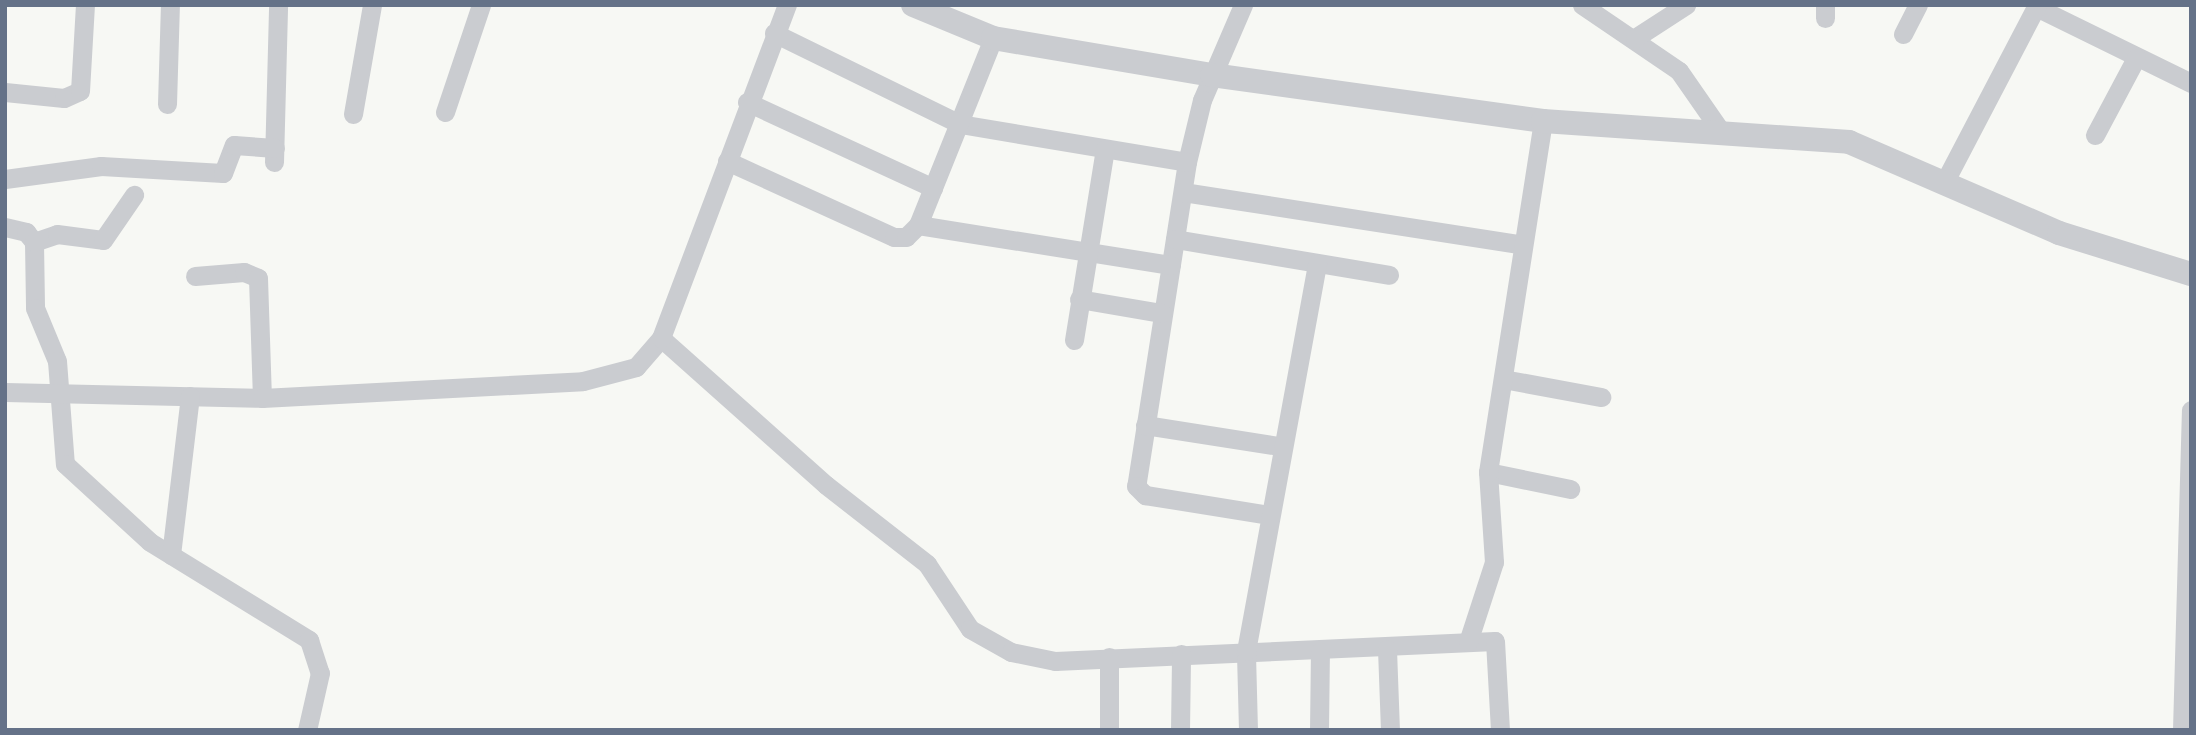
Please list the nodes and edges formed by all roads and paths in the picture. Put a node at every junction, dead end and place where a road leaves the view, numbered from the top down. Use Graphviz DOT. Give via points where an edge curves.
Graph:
graph roads {
  1 [pos="85,5"];
  2 [pos="170,5"];
  3 [pos="278,5"];
  4 [pos="372,5"];
  5 [pos="481,5"];
  6 [pos="787,5"];
  7 [pos="913,5"];
  8 [pos="1243,5"];
  9 [pos="1582,5"];
  10 [pos="1686,5"];
  11 [pos="1918,5"];
  12 [pos="2037,6"];
  13 [pos="774,33"];
  14 [pos="1903,34"];
  15 [pos="993,38"];
  16 [pos="1635,38"];
  17 [pos="2136,58"];
  18 [pos="1212,75"];
  19 [pos="2191,83"];
  20 [pos="5,92"];
  21 [pos="747,103"];
  22 [pos="167,104"];
  23 [pos="445,112"];
  24 [pos="353,114"];
  25 [pos="1542,121"];
  26 [pos="960,124"];
  27 [pos="1720,130"];
  28 [pos="2095,135"];
  29 [pos="1105,149"];
  30 [pos="727,161"];
  31 [pos="1187,162"];
  32 [pos="5,179"];
  33 [pos="1945,181"];
  34 [pos="933,188"];
  35 [pos="1183,192"];
  36 [pos="134,195"];
  37 [pos="918,225"];
  38 [pos="5,227"];
  39 [pos="1175,239"];
  40 [pos="34,242"];
  41 [pos="1519,244"];
  42 [pos="1086,254"];
  43 [pos="1317,262"];
  44 [pos="1171,265"];
  45 [pos="2191,274"];
  46 [pos="1389,275"];
  47 [pos="195,276"];
  48 [pos="1079,299"];
  49 [pos="1162,313"];
  50 [pos="661,338"];
  51 [pos="1074,340"];
  52 [pos="1503,379"];
  53 [pos="5,392"];
  54 [pos="59,394"];
  55 [pos="190,396"];
  56 [pos="1601,397"];
  57 [pos="262,398"];
  58 [pos="2191,410"];
  59 [pos="1145,425"];
  60 [pos="1279,446"];
  61 [pos="1488,472"];
  62 [pos="1570,489"];
  63 [pos="1268,515"];
  64 [pos="171,555"];
  65 [pos="1468,642"];
  66 [pos="1387,649"];
  67 [pos="1246,652"];
  68 [pos="1320,652"];
  69 [pos="1181,654"];
  70 [pos="1109,657"];
  71 [pos="307,730"];
  72 [pos="1109,730"];
  73 [pos="1180,730"];
  74 [pos="1248,730"];
  75 [pos="1320,730"];
  76 [pos="1390,730"];
  77 [pos="1500,730"];
  78 [pos="2182,730"];
  1 -- 20 [label="street" via="80,91 64,99"];
  2 -- 22 [label="street"];
  3 -- 32 [label="street" via="274,155 234,145 223,173 101,166"];
  4 -- 24 [label="street"];
  5 -- 23 [label="street"];
  6 -- 13 [label="street"];
  7 -- 15 [label="street"];
  8 -- 18 [label="street"];
  9 -- 16 [label="street"];
  10 -- 16 [label="street"];
  11 -- 14 [label="street"];
  12 -- 17 [label="street"];
  12 -- 33 [label="street"];
  13 -- 21 [label="street"];
  13 -- 26 [label="street"];
  15 -- 18 [label="street"];
  15 -- 26 [label="street"];
  16 -- 27 [label="street" via="1692,85"];
  17 -- 19 [label="street"];
  17 -- 28 [label="street"];
  18 -- 25 [label="street"];
  18 -- 31 [label="street"];
  21 -- 30 [label="street"];
  21 -- 34 [label="street"];
  25 -- 27 [label="street"];
  25 -- 41 [label="street"];
  26 -- 29 [label="street"];
  26 -- 34 [label="street"];
  27 -- 33 [label="street" via="1849,142"];
  29 -- 31 [label="street"];
  29 -- 42 [label="street"];
  30 -- 37 [label="street" via="894,237 906,237"];
  30 -- 50 [label="street"];
  31 -- 35 [label="street"];
  33 -- 45 [label="street" via="2059,233"];
  34 -- 37 [label="street"];
  35 -- 39 [label="street"];
  35 -- 41 [label="street"];
  36 -- 40 [label="street" via="103,240 50,234"];
  37 -- 42 [label="street"];
  38 -- 40 [label="street" via="26,232"];
  39 -- 43 [label="street"];
  39 -- 44 [label="street"];
  40 -- 54 [label="street" via="37,318 55,353"];
  41 -- 52 [label="street"];
  42 -- 44 [label="street"];
  42 -- 48 [label="street"];
  43 -- 46 [label="street"];
  43 -- 60 [label="street"];
  44 -- 49 [label="street"];
  47 -- 57 [label="street" via="244,272 258,278"];
  48 -- 49 [label="street"];
  48 -- 51 [label="street"];
  49 -- 59 [label="street"];
  50 -- 57 [label="street" via="636,367 583,381"];
  50 -- 70 [label="street" via="826,485 926,564 970,628 1031,659"];
  52 -- 56 [label="street"];
  52 -- 61 [label="street"];
  53 -- 54 [label="street"];
  54 -- 55 [label="street"];
  54 -- 64 [label="street" via="65,464"];
  55 -- 57 [label="street"];
  55 -- 64 [label="street"];
  58 -- 78 [label="street"];
  59 -- 60 [label="street"];
  59 -- 63 [label="street" via="1138,492"];
  60 -- 63 [label="street"];
  61 -- 62 [label="street"];
  61 -- 65 [label="street" via="1494,562"];
  63 -- 67 [label="street"];
  64 -- 71 [label="street" via="309,640 320,673"];
  65 -- 66 [label="street"];
  65 -- 77 [label="street" via="1495,641 1499,649"];
  66 -- 68 [label="street"];
  66 -- 76 [label="street"];
  67 -- 68 [label="street"];
  67 -- 69 [label="street"];
  67 -- 74 [label="street"];
  68 -- 75 [label="street"];
  69 -- 70 [label="street"];
  69 -- 73 [label="street"];
  70 -- 72 [label="street"];
}
